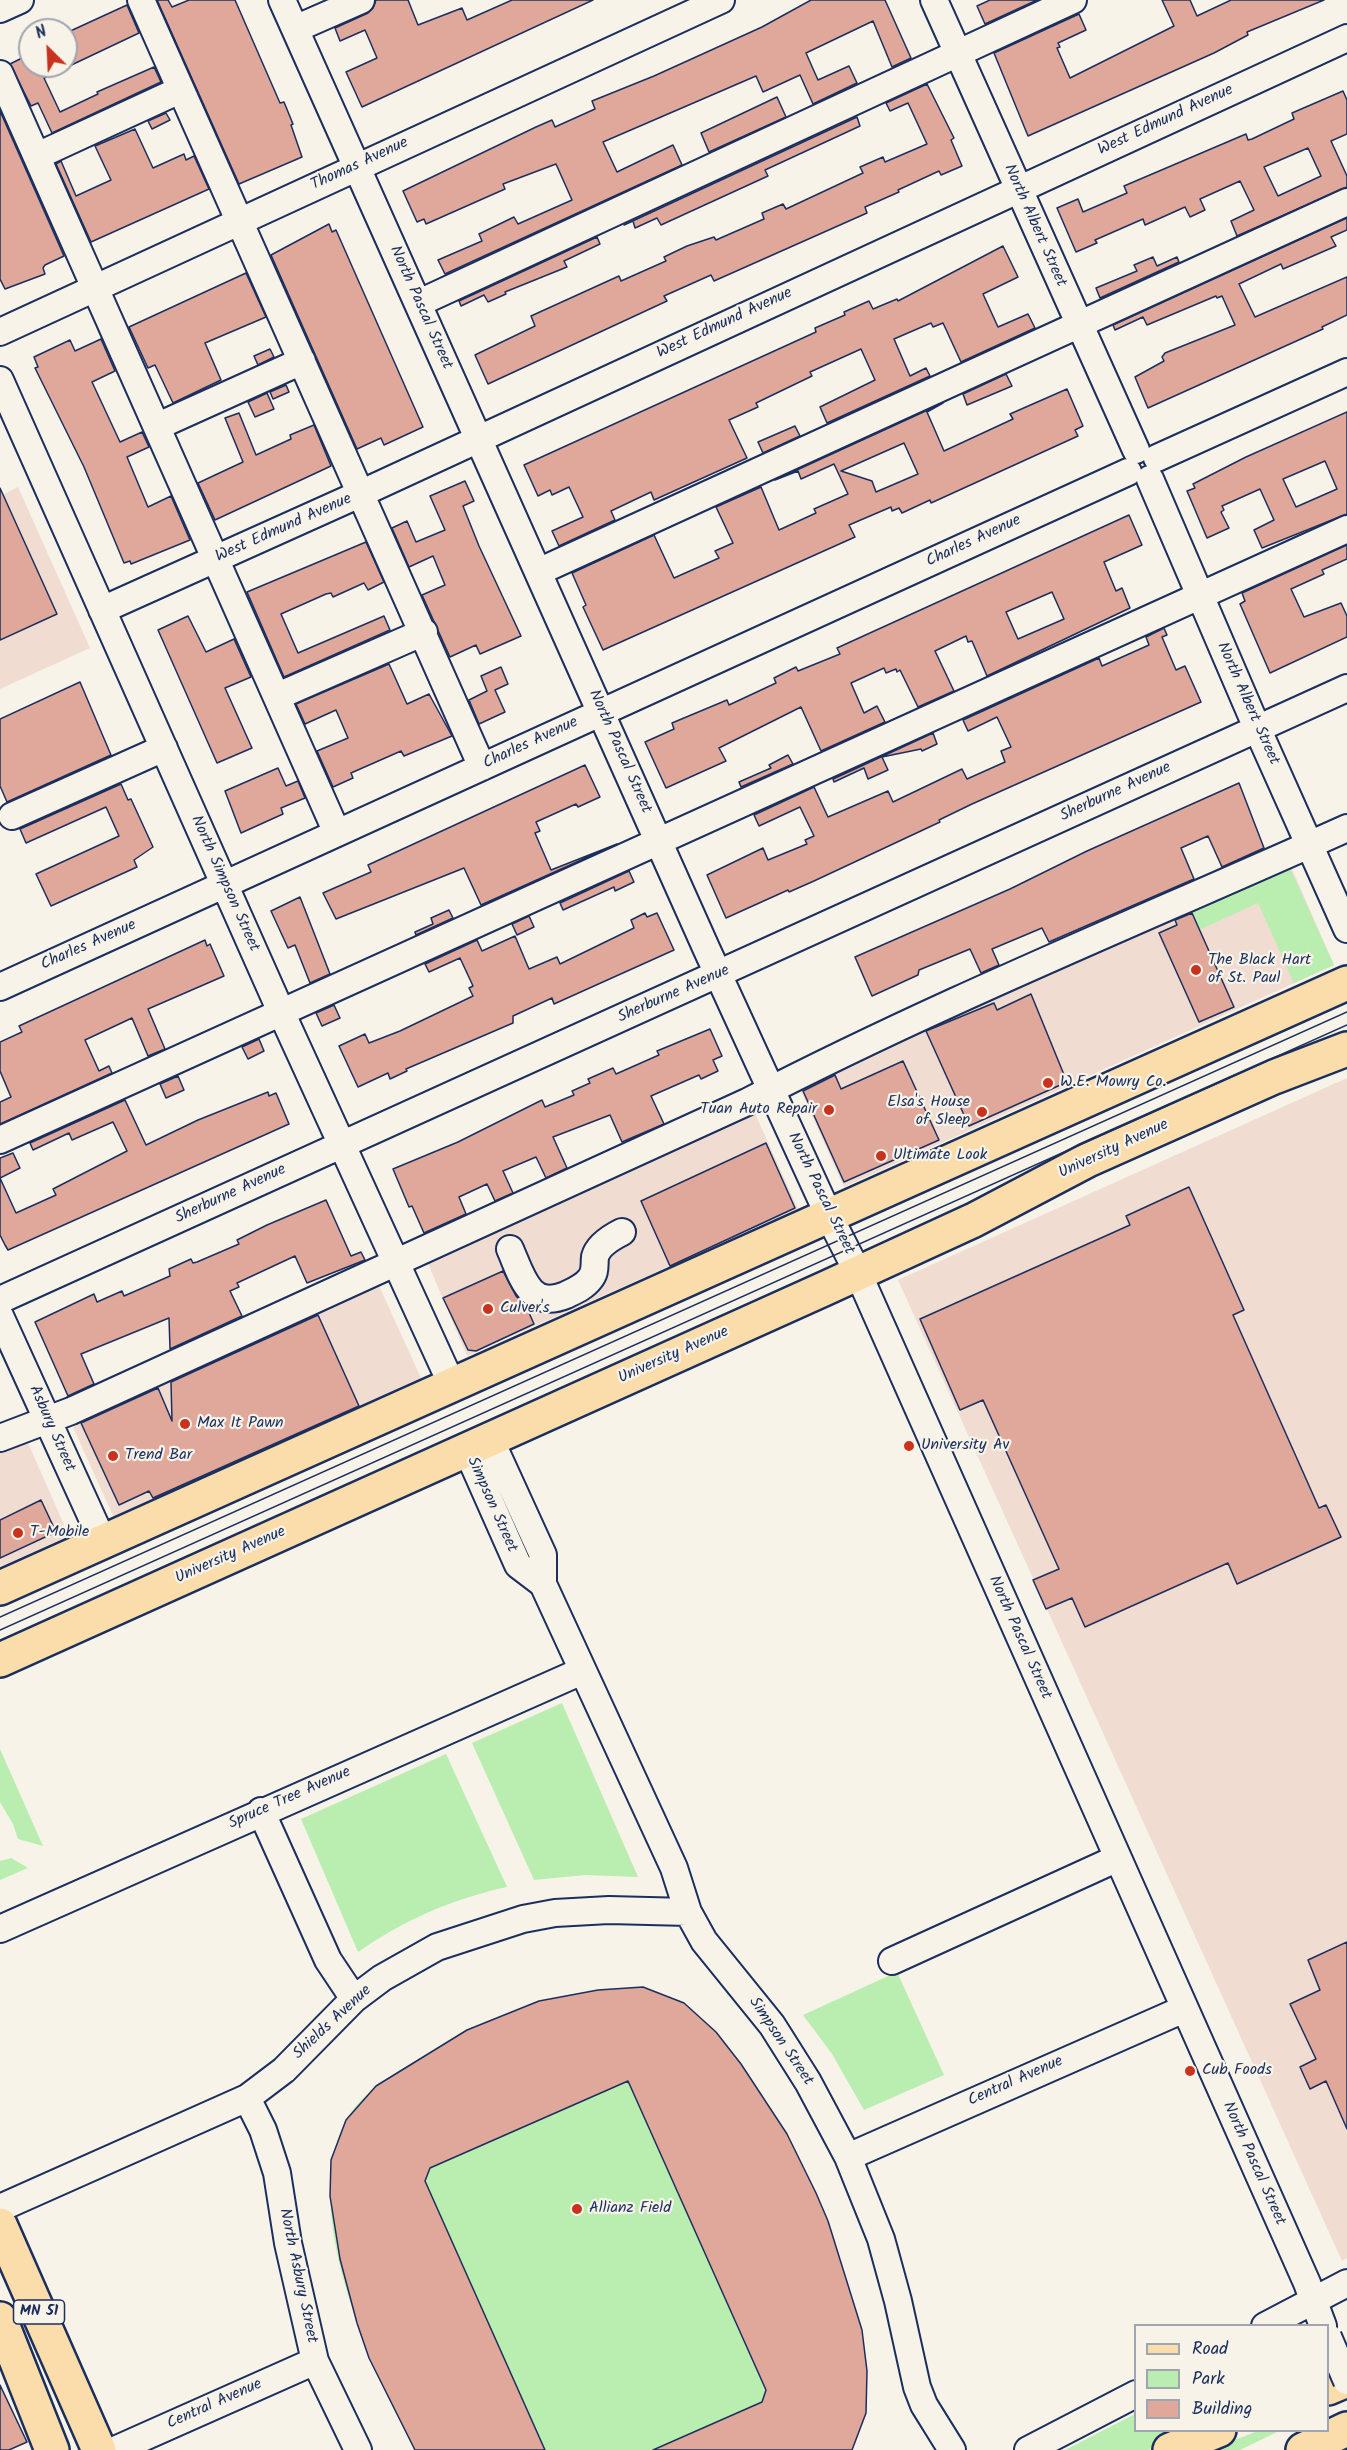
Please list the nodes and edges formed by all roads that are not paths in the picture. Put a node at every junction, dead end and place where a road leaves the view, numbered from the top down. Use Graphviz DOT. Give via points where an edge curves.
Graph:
graph roads {
  1 [pos="20,0"];
  2 [pos="141,0"];
  3 [pos="282,0"];
  4 [pos="361,0"];
  5 [pos="721,0"];
  6 [pos="934,0"];
  7 [pos="1073,0"];
  8 [pos="0,9"];
  9 [pos="295,30"];
  10 [pos="1347,38"];
  11 [pos="957,53"];
  12 [pos="0,74"];
  13 [pos="180,90"];
  14 [pos="37,156"];
  15 [pos="357,167"];
  16 [pos="1017,189"];
  17 [pos="1347,202"];
  18 [pos="239,222"];
  19 [pos="94,289"];
  20 [pos="419,303"];
  21 [pos="1079,325"];
  22 [pos="0,332"];
  23 [pos="302,361"];
  24 [pos="1347,372"];
  25 [pos="0,380"];
  26 [pos="158,426"];
  27 [pos="478,439"];
  28 [pos="1143,465"];
  29 [pos="362,493"];
  30 [pos="1347,529"];
  31 [pos="217,558"];
  32 [pos="538,572"];
  33 [pos="1200,596"];
  34 [pos="102,610"];
  35 [pos="424,632"];
  36 [pos="1347,688"];
  37 [pos="278,696"];
  38 [pos="601,712"];
  39 [pos="1257,728"];
  40 [pos="164,747"];
  41 [pos="482,767"];
  42 [pos="12,816"];
  43 [pos="1347,828"];
  44 [pos="337,833"];
  45 [pos="658,842"];
  46 [pos="1310,845"];
  47 [pos="224,884"];
  48 [pos="1347,929"];
  49 [pos="718,975"];
  50 [pos="1347,982"];
  51 [pos="0,987"];
  52 [pos="282,1014"];
  53 [pos="1347,1049"];
  54 [pos="770,1089"];
  55 [pos="0,1140"];
  56 [pos="342,1144"];
  57 [pos="829,1216"];
  58 [pos="622,1232"];
  59 [pos="510,1249"];
  60 [pos="396,1263"];
  61 [pos="858,1273"];
  62 [pos="0,1300"];
  63 [pos="0,1316"];
  64 [pos="452,1385"];
  65 [pos="46,1419"];
  66 [pos="0,1438"];
  67 [pos="478,1444"];
  68 [pos="103,1542"];
  69 [pos="0,1588"];
  70 [pos="0,1660"];
  71 [pos="582,1671"];
  72 [pos="261,1811"];
  73 [pos="1118,1858"];
  74 [pos="688,1912"];
  75 [pos="0,1929"];
  76 [pos="892,1961"];
  77 [pos="354,1999"];
  78 [pos="1184,2009"];
  79 [pos="247,2098"];
  80 [pos="848,2157"];
  81 [pos="0,2208"];
  82 [pos="0,2225"];
  83 [pos="1347,2283"];
  84 [pos="1318,2314"];
  85 [pos="0,2319"];
  86 [pos="1270,2324"];
  87 [pos="1329,2339"];
  88 [pos="315,2361"];
  89 [pos="1347,2381"];
  90 [pos="1329,2388"];
  91 [pos="1134,2395"];
  92 [pos="1347,2429"];
  93 [pos="1214,2432"];
  94 [pos="52,2450"];
  95 [pos="99,2450"];
  96 [pos="115,2450"];
  97 [pos="358,2450"];
  98 [pos="952,2450"];
  99 [pos="1028,2450"];
  100 [pos="1170,2450"];
  101 [pos="1303,2450"];
  1 -- 8 [label="street"];
  2 -- 13 [label="street"];
  3 -- 9 [label="street, North Pascal Street"];
  4 -- 9 [label="street"];
  5 -- 15 [label="street, Thomas Avenue"];
  6 -- 11 [label="street, North Albert Street"];
  7 -- 11 [label="street"];
  9 -- 15 [label="street, North Pascal Street"];
  10 -- 16 [label="street, West Edmund Avenue"];
  11 -- 16 [label="street, North Albert Street"];
  11 -- 20 [label="street"];
  12 -- 14 [label="street"];
  13 -- 14 [label="street"];
  13 -- 18 [label="street"];
  14 -- 19 [label="street"];
  15 -- 18 [label="street, Thomas Avenue"];
  15 -- 20 [label="street, North Pascal Street"];
  16 -- 21 [label="street, North Albert Street"];
  16 -- 27 [label="street, West Edmund Avenue"];
  17 -- 21 [label="street"];
  18 -- 19 [label="street, Thomas Avenue"];
  18 -- 23 [label="street"];
  19 -- 22 [label="street, Thomas Avenue"];
  19 -- 26 [label="street"];
  20 -- 27 [label="street, North Pascal Street"];
  21 -- 28 [label="street, North Albert Street"];
  21 -- 32 [label="street"];
  23 -- 26 [label="street"];
  23 -- 29 [label="street"];
  24 -- 28 [label="street, Charles Avenue"];
  25 -- 34 [label="street, North Simpson Street"];
  26 -- 31 [label="street"];
  27 -- 29 [label="street, West Edmund Avenue"];
  27 -- 32 [label="street, North Pascal Street"];
  28 -- 33 [label="street, North Albert Street"];
  28 -- 38 [label="street, Charles Avenue"];
  29 -- 31 [label="street, West Edmund Avenue"];
  29 -- 35 [label="street"];
  30 -- 33 [label="street"];
  31 -- 34 [label="street, West Edmund Avenue"];
  31 -- 37 [label="street"];
  32 -- 38 [label="street, North Pascal Street"];
  33 -- 39 [label="street, North Albert Street"];
  33 -- 45 [label="street"];
  34 -- 40 [label="street, North Simpson Street"];
  35 -- 37 [label="street"];
  35 -- 41 [label="street"];
  36 -- 39 [label="street, Sherburne Avenue"];
  37 -- 44 [label="street"];
  38 -- 41 [label="street, Charles Avenue"];
  38 -- 45 [label="street, North Pascal Street"];
  39 -- 46 [label="street, North Albert Street"];
  39 -- 49 [label="street, Sherburne Avenue"];
  40 -- 42 [label="street"];
  40 -- 47 [label="street, North Simpson Street"];
  41 -- 44 [label="street, Charles Avenue"];
  43 -- 46 [label="street"];
  44 -- 47 [label="street, Charles Avenue"];
  45 -- 49 [label="street, North Pascal Street"];
  45 -- 52 [label="street"];
  46 -- 48 [label="street, North Albert Street"];
  46 -- 54 [label="street"];
  47 -- 51 [label="street, Charles Avenue"];
  47 -- 52 [label="street, North Simpson Street"];
  49 -- 54 [label="street, North Pascal Street"];
  49 -- 56 [label="street, Sherburne Avenue"];
  50 -- 57 [label="main road"];
  52 -- 55 [label="street"];
  52 -- 56 [label="street, North Simpson Street"];
  53 -- 61 [label="main road, University Avenue" via="1274,1077 1088,1160 974,1220"];
  54 -- 57 [label="street, North Pascal Street"];
  54 -- 60 [label="street"];
  56 -- 60 [label="street, North Simpson Street"];
  56 -- 62 [label="street, Sherburne Avenue"];
  57 -- 61 [label="street, North Pascal Street"];
  57 -- 64 [label="main road"];
  58 -- 59 [label="street" via="598,1251 591,1278 573,1292 556,1298 543,1299 531,1292"];
  60 -- 64 [label="street, North Simpson Street"];
  60 -- 65 [label="street"];
  61 -- 67 [label="main road, University Avenue"];
  61 -- 73 [label="street, North Pascal Street"];
  63 -- 65 [label="street, Asbury Street"];
  64 -- 68 [label="main road"];
  65 -- 66 [label="street"];
  65 -- 68 [label="street, Asbury Street"];
  67 -- 70 [label="main road, University Avenue"];
  67 -- 71 [label="street, Simpson Street" via="518,1564 543,1584"];
  68 -- 69 [label="main road"];
  71 -- 72 [label="street, Spruce Tree Avenue"];
  71 -- 74 [label="street, Simpson Street" via="674,1868"];
  72 -- 75 [label="street, Spruce Tree Avenue"];
  72 -- 77 [label="street" via="328,1960"];
  73 -- 76 [label="street"];
  73 -- 78 [label="street, North Pascal Street"];
  74 -- 77 [label="street, Shields Avenue" via="609,1910 523,1919 437,1947"];
  74 -- 80 [label="street, Simpson Street" via="717,1959 772,2025"];
  77 -- 79 [label="street, Shields Avenue" via="284,2070"];
  78 -- 80 [label="street, Central Avenue"];
  78 -- 84 [label="street, North Pascal Street"];
  79 -- 81 [label="street, Shields Avenue"];
  79 -- 88 [label="street, North Asbury Street" via="274,2164"];
  80 -- 98 [label="street, Simpson Street" via="881,2239 917,2387"];
  82 -- 95 [label="main road, MN 51"];
  83 -- 84 [label="street"];
  84 -- 86 [label="street"];
  85 -- 94 [label="main road, MN 51"];
  87 -- 89 [label="street, bridge"];
  88 -- 96 [label="street, Central Avenue"];
  88 -- 97 [label="street, North Asbury Street"];
  89 -- 90 [label="main road"];
  91 -- 99 [label="street"];
  92 -- 101 [label="main road"];
  93 -- 100 [label="main road"];
}
